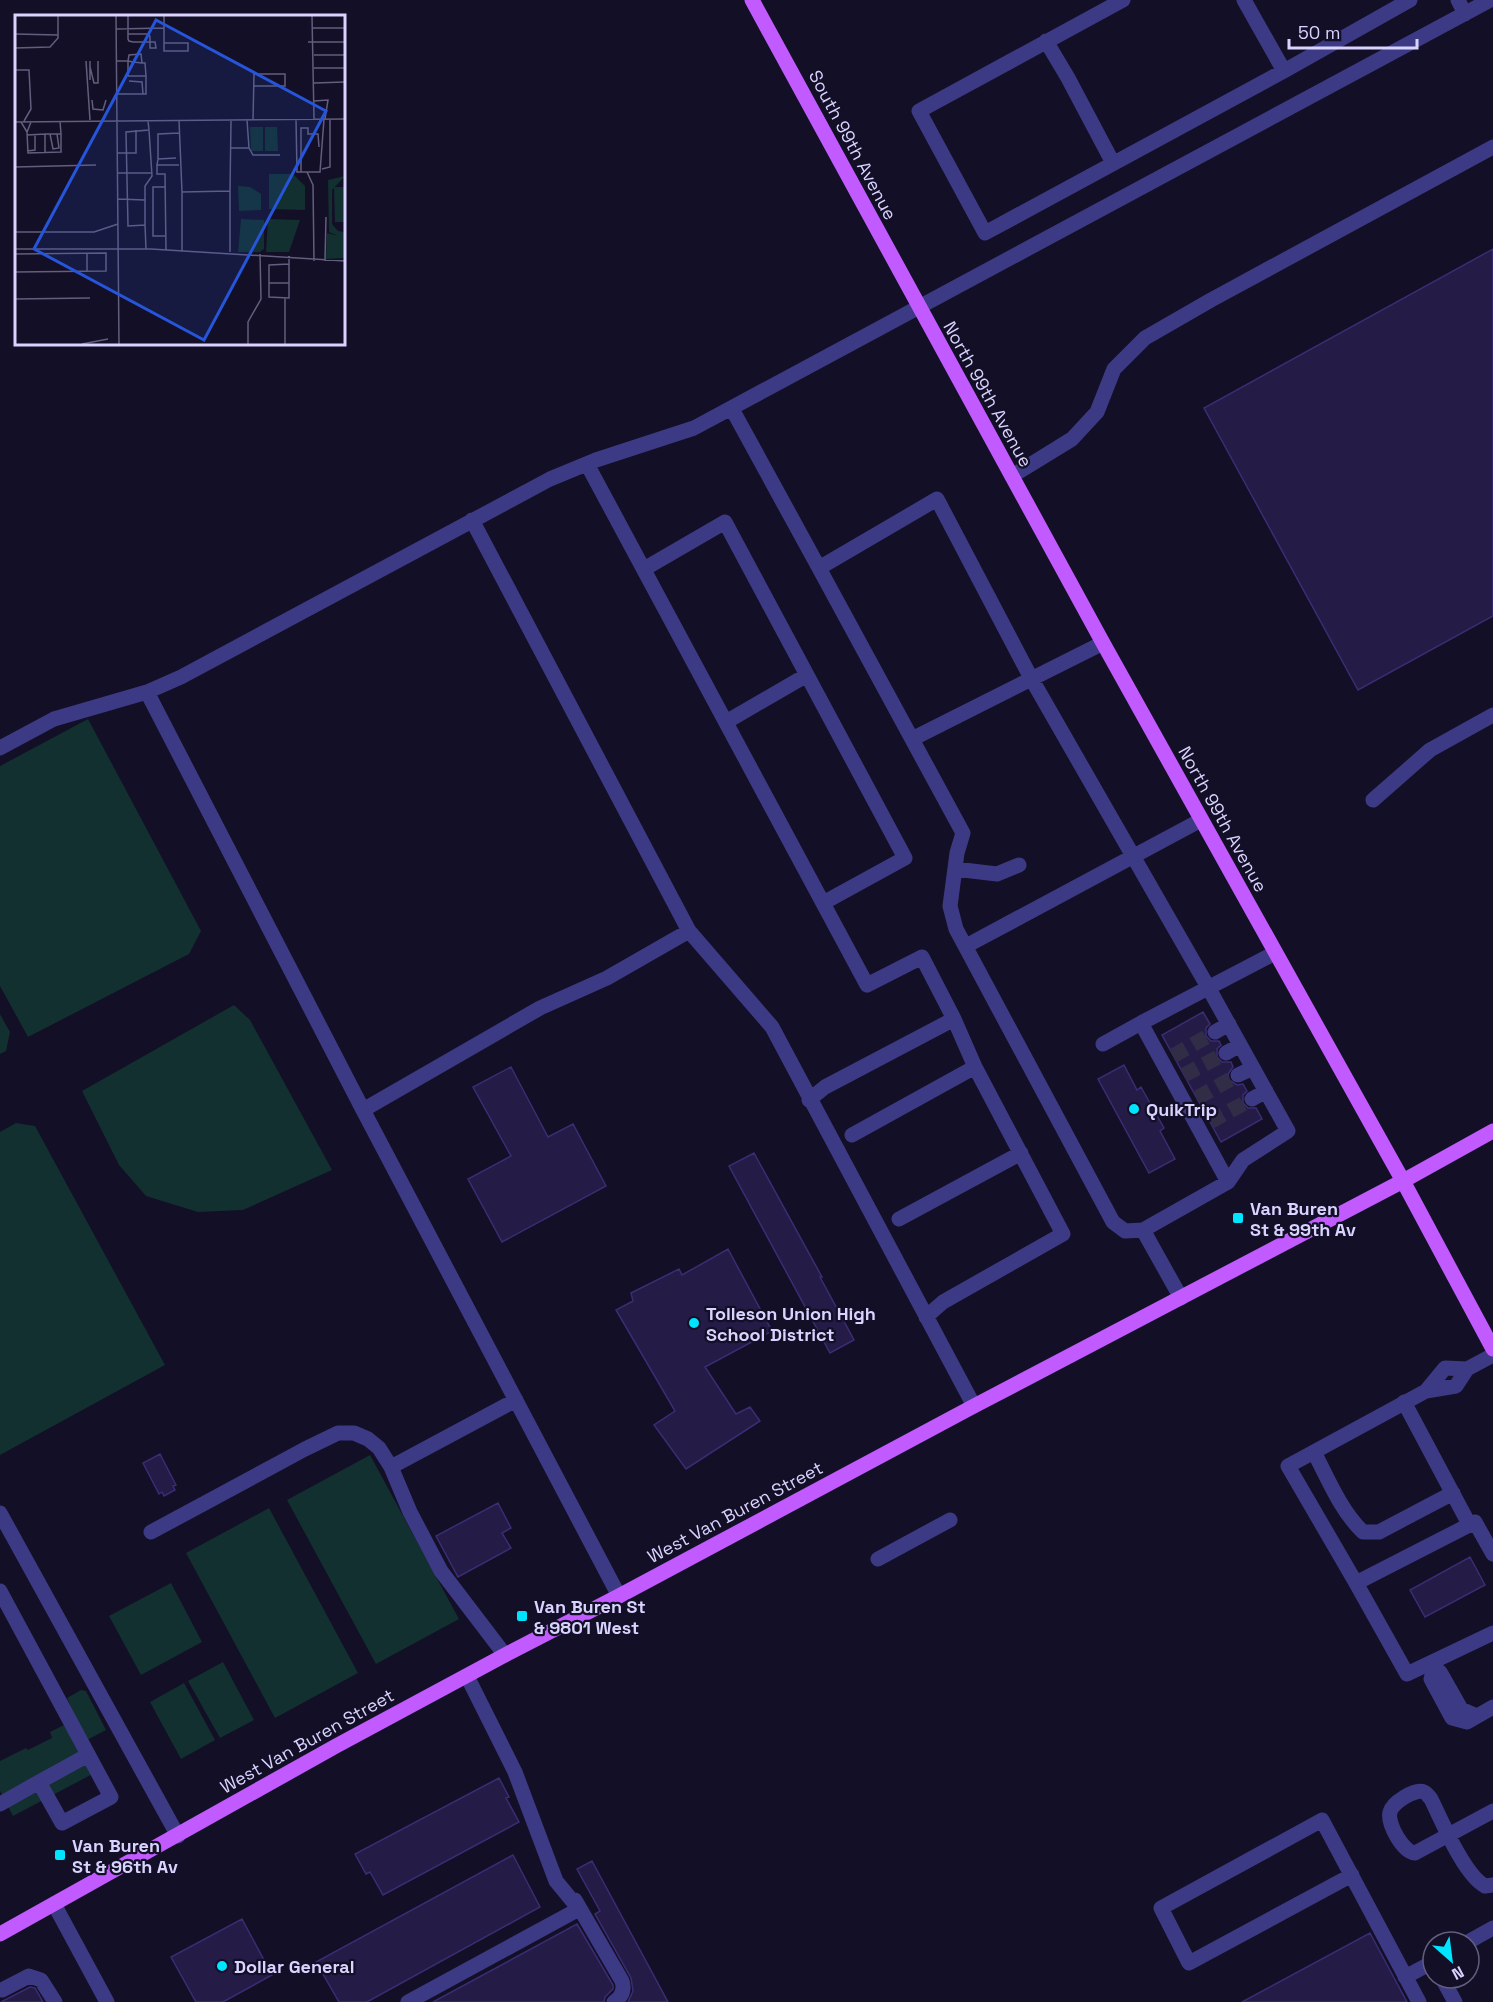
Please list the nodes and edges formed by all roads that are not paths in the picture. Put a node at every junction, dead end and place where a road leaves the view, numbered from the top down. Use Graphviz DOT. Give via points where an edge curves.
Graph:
graph roads {
  1 [pos="752,0"];
  2 [pos="1123,0"];
  3 [pos="1244,0"];
  4 [pos="1410,0"];
  5 [pos="1490,0"];
  6 [pos="1462,7"];
  7 [pos="1046,41"];
  8 [pos="1284,71"];
  9 [pos="1493,147"];
  10 [pos="1113,163"];
  11 [pos="919,309"];
  12 [pos="732,409"];
  13 [pos="587,464"];
  14 [pos="1012,476"];
  15 [pos="472,520"];
  16 [pos="819,568"];
  17 [pos="644,569"];
  18 [pos="1103,643"];
  19 [pos="807,675"];
  20 [pos="1031,678"];
  21 [pos="147,692"];
  22 [pos="1493,715"];
  23 [pos="726,722"];
  24 [pos="912,739"];
  25 [pos="0,748"];
  26 [pos="1373,800"];
  27 [pos="1201,820"];
  28 [pos="1133,857"];
  29 [pos="1019,865"];
  30 [pos="955,869"];
  31 [pos="823,903"];
  32 [pos="689,931"];
  33 [pos="966,946"];
  34 [pos="1275,953"];
  35 [pos="1208,987"];
  36 [pos="954,1019"];
  37 [pos="1141,1023"];
  38 [pos="1229,1024"];
  39 [pos="1215,1032"];
  40 [pos="1102,1044"];
  41 [pos="1240,1045"];
  42 [pos="1226,1053"];
  43 [pos="975,1067"];
  44 [pos="1253,1068"];
  45 [pos="1238,1076"];
  46 [pos="1266,1091"];
  47 [pos="810,1100"];
  48 [pos="1251,1100"];
  49 [pos="363,1110"];
  50 [pos="1493,1131"];
  51 [pos="852,1135"];
  52 [pos="1021,1153"];
  53 [pos="1403,1181"];
  54 [pos="1227,1182"];
  55 [pos="899,1219"];
  56 [pos="1143,1230"];
  57 [pos="1181,1298"];
  58 [pos="926,1317"];
  59 [pos="1493,1349"];
  60 [pos="1493,1356"];
  61 [pos="516,1400"];
  62 [pos="1404,1402"];
  63 [pos="974,1406"];
  64 [pos="1314,1452"];
  65 [pos="391,1467"];
  66 [pos="1453,1493"];
  67 [pos="0,1513"];
  68 [pos="950,1520"];
  69 [pos="1469,1524"];
  70 [pos="151,1532"];
  71 [pos="1493,1554"];
  72 [pos="878,1559"];
  73 [pos="1356,1583"];
  74 [pos="0,1591"];
  75 [pos="619,1596"];
  76 [pos="1493,1633"];
  77 [pos="505,1655"];
  78 [pos="1431,1667"];
  79 [pos="467,1676"];
  80 [pos="1493,1707"];
  81 [pos="88,1755"];
  82 [pos="39,1782"];
  83 [pos="0,1804"];
  84 [pos="1493,1811"];
  85 [pos="178,1836"];
  86 [pos="1352,1875"];
  87 [pos="1493,1885"];
  88 [pos="54,1904"];
  89 [pos="579,1909"];
  90 [pos="0,1934"];
  91 [pos="1421,1969"];
  92 [pos="1406,1977"];
  93 [pos="1,1990"];
  94 [pos="55,2002"];
  95 [pos="107,2002"];
  96 [pos="408,2002"];
  97 [pos="614,2002"];
  98 [pos="1419,2002"];
  1 -- 11 [label="main road, South 99th Avenue"];
  2 -- 7 [label="street"];
  3 -- 8 [label="street"];
  4 -- 8 [label="street"];
  5 -- 6 [label="street"];
  6 -- 11 [label="street"];
  7 -- 10 [label="street"];
  7 -- 10 [label="street" via="919,111 985,233"];
  8 -- 10 [label="street"];
  9 -- 14 [label="street" via="1145,338 1114,369 1097,412 1072,439"];
  11 -- 12 [label="street"];
  11 -- 14 [label="main road, North 99th Avenue"];
  12 -- 13 [label="street" via="694,428"];
  12 -- 16 [label="street"];
  13 -- 15 [label="street" via="550,478"];
  13 -- 17 [label="street"];
  14 -- 18 [label="main road, North 99th Avenue"];
  15 -- 21 [label="street"];
  15 -- 32 [label="street"];
  16 -- 20 [label="street" via="937,500"];
  16 -- 24 [label="street"];
  17 -- 19 [label="street" via="724,522"];
  17 -- 23 [label="street"];
  18 -- 20 [label="street"];
  18 -- 27 [label="main road, North 99th Avenue"];
  19 -- 23 [label="street"];
  19 -- 31 [label="street" via="905,858"];
  20 -- 24 [label="street"];
  20 -- 28 [label="street"];
  21 -- 25 [label="street" via="54,719"];
  21 -- 49 [label="street"];
  22 -- 26 [label="street" via="1430,750"];
  23 -- 31 [label="street"];
  24 -- 30 [label="street" via="963,833"];
  27 -- 28 [label="street"];
  27 -- 34 [label="main road, North 99th Avenue"];
  28 -- 33 [label="street"];
  28 -- 35 [label="street"];
  29 -- 30 [label="street" via="997,874"];
  30 -- 33 [label="street" via="950,906"];
  31 -- 36 [label="street" via="867,985 922,957"];
  32 -- 47 [label="street" via="772,1027"];
  32 -- 49 [label="street" via="607,978 540,1008"];
  33 -- 56 [label="street" via="1113,1222 1125,1231"];
  34 -- 35 [label="street"];
  34 -- 53 [label="main road, North 99th Avenue"];
  35 -- 37 [label="street"];
  35 -- 38 [label="street"];
  36 -- 43 [label="street"];
  36 -- 47 [label="street" via="825,1087"];
  37 -- 40 [label="street"];
  37 -- 54 [label="street" via="1168,1059 1204,1125"];
  38 -- 39 [label="street"];
  38 -- 41 [label="street"];
  41 -- 42 [label="street"];
  41 -- 44 [label="street"];
  43 -- 51 [label="street"];
  43 -- 52 [label="street"];
  44 -- 45 [label="street"];
  44 -- 46 [label="street"];
  46 -- 48 [label="street"];
  46 -- 54 [label="street" via="1288,1131 1243,1160"];
  47 -- 58 [label="street"];
  49 -- 61 [label="street"];
  50 -- 53 [label="main road, West Van Buren Street"];
  52 -- 55 [label="street"];
  52 -- 58 [label="street" via="1063,1234 943,1302"];
  53 -- 57 [label="main road, West Van Buren Street"];
  53 -- 59 [label="main road, North 99th Avenue"];
  54 -- 56 [label="street"];
  56 -- 57 [label="street"];
  57 -- 63 [label="main road, West Van Buren Street"];
  58 -- 63 [label="street"];
  60 -- 62 [label="street" via="1467,1369 1445,1368 1426,1390"];
  61 -- 65 [label="street"];
  61 -- 75 [label="street"];
  62 -- 64 [label="street"];
  62 -- 66 [label="street"];
  63 -- 75 [label="main road, West Van Buren Street"];
  64 -- 66 [label="street" via="1354,1524 1363,1532 1380,1532"];
  64 -- 73 [label="street" via="1288,1466"];
  65 -- 70 [label="street" via="368,1439 354,1433 338,1433"];
  65 -- 77 [label="street" via="441,1571"];
  66 -- 69 [label="street"];
  67 -- 85 [label="street"];
  68 -- 72 [label="street"];
  69 -- 71 [label="street" via="1475,1521"];
  69 -- 73 [label="street"];
  73 -- 78 [label="street" via="1407,1674"];
  74 -- 81 [label="street"];
  75 -- 77 [label="main road, West Van Buren Street"];
  76 -- 78 [label="street"];
  77 -- 79 [label="main road, West Van Buren Street"];
  78 -- 80 [label="street" via="1431,1679 1452,1719 1467,1722"];
  79 -- 85 [label="main road, West Van Buren Street"];
  79 -- 89 [label="street" via="515,1772 556,1881"];
  81 -- 82 [label="street"];
  81 -- 82 [label="street" via="111,1797 62,1823"];
  82 -- 83 [label="street"];
  84 -- 87 [label="street" via="1449,1834 1473,1877 1485,1886"];
  85 -- 88 [label="main road, West Van Buren Street"];
  86 -- 86 [label="street" via="1322,1820 1161,1908 1190,1963"];
  86 -- 92 [label="street"];
  88 -- 90 [label="main road, West Van Buren Street"];
  88 -- 95 [label="street"];
  89 -- 96 [label="street"];
  89 -- 97 [label="street" via="622,1981 624,1991"];
  91 -- 92 [label="street"];
  92 -- 98 [label="street"];
  93 -- 94 [label="street" via="29,1976 41,1980"];
}
